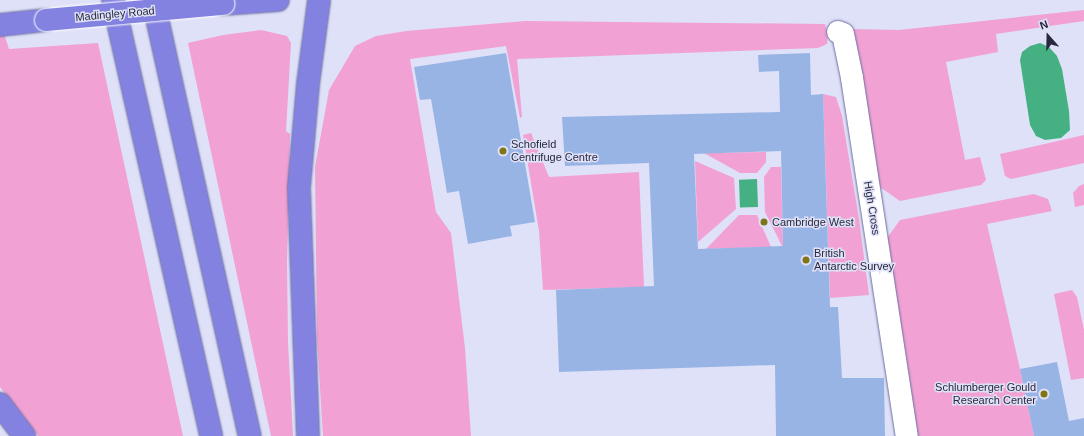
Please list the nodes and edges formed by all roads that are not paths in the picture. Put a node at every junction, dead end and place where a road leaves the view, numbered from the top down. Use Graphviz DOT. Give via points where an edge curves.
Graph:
graph roads {
  1 [pos="113,0"];
  2 [pos="152,0"];
  3 [pos="278,0"];
  4 [pos="319,0"];
  5 [pos="0,25"];
  6 [pos="838,32"];
  7 [pos="0,404"];
  8 [pos="24,436"];
  9 [pos="211,436"];
  10 [pos="250,436"];
  11 [pos="308,436"];
  12 [pos="907,436"];
  1 -- 9 [label="highway"];
  2 -- 10 [label="highway"];
  3 -- 5 [label="highway, Madingley Road, bridge"];
  4 -- 11 [label="highway" via="308,84 299,187"];
  6 -- 12 [label="street, High Cross" via="843,34 852,78"];
  7 -- 8 [label="highway"];
}
